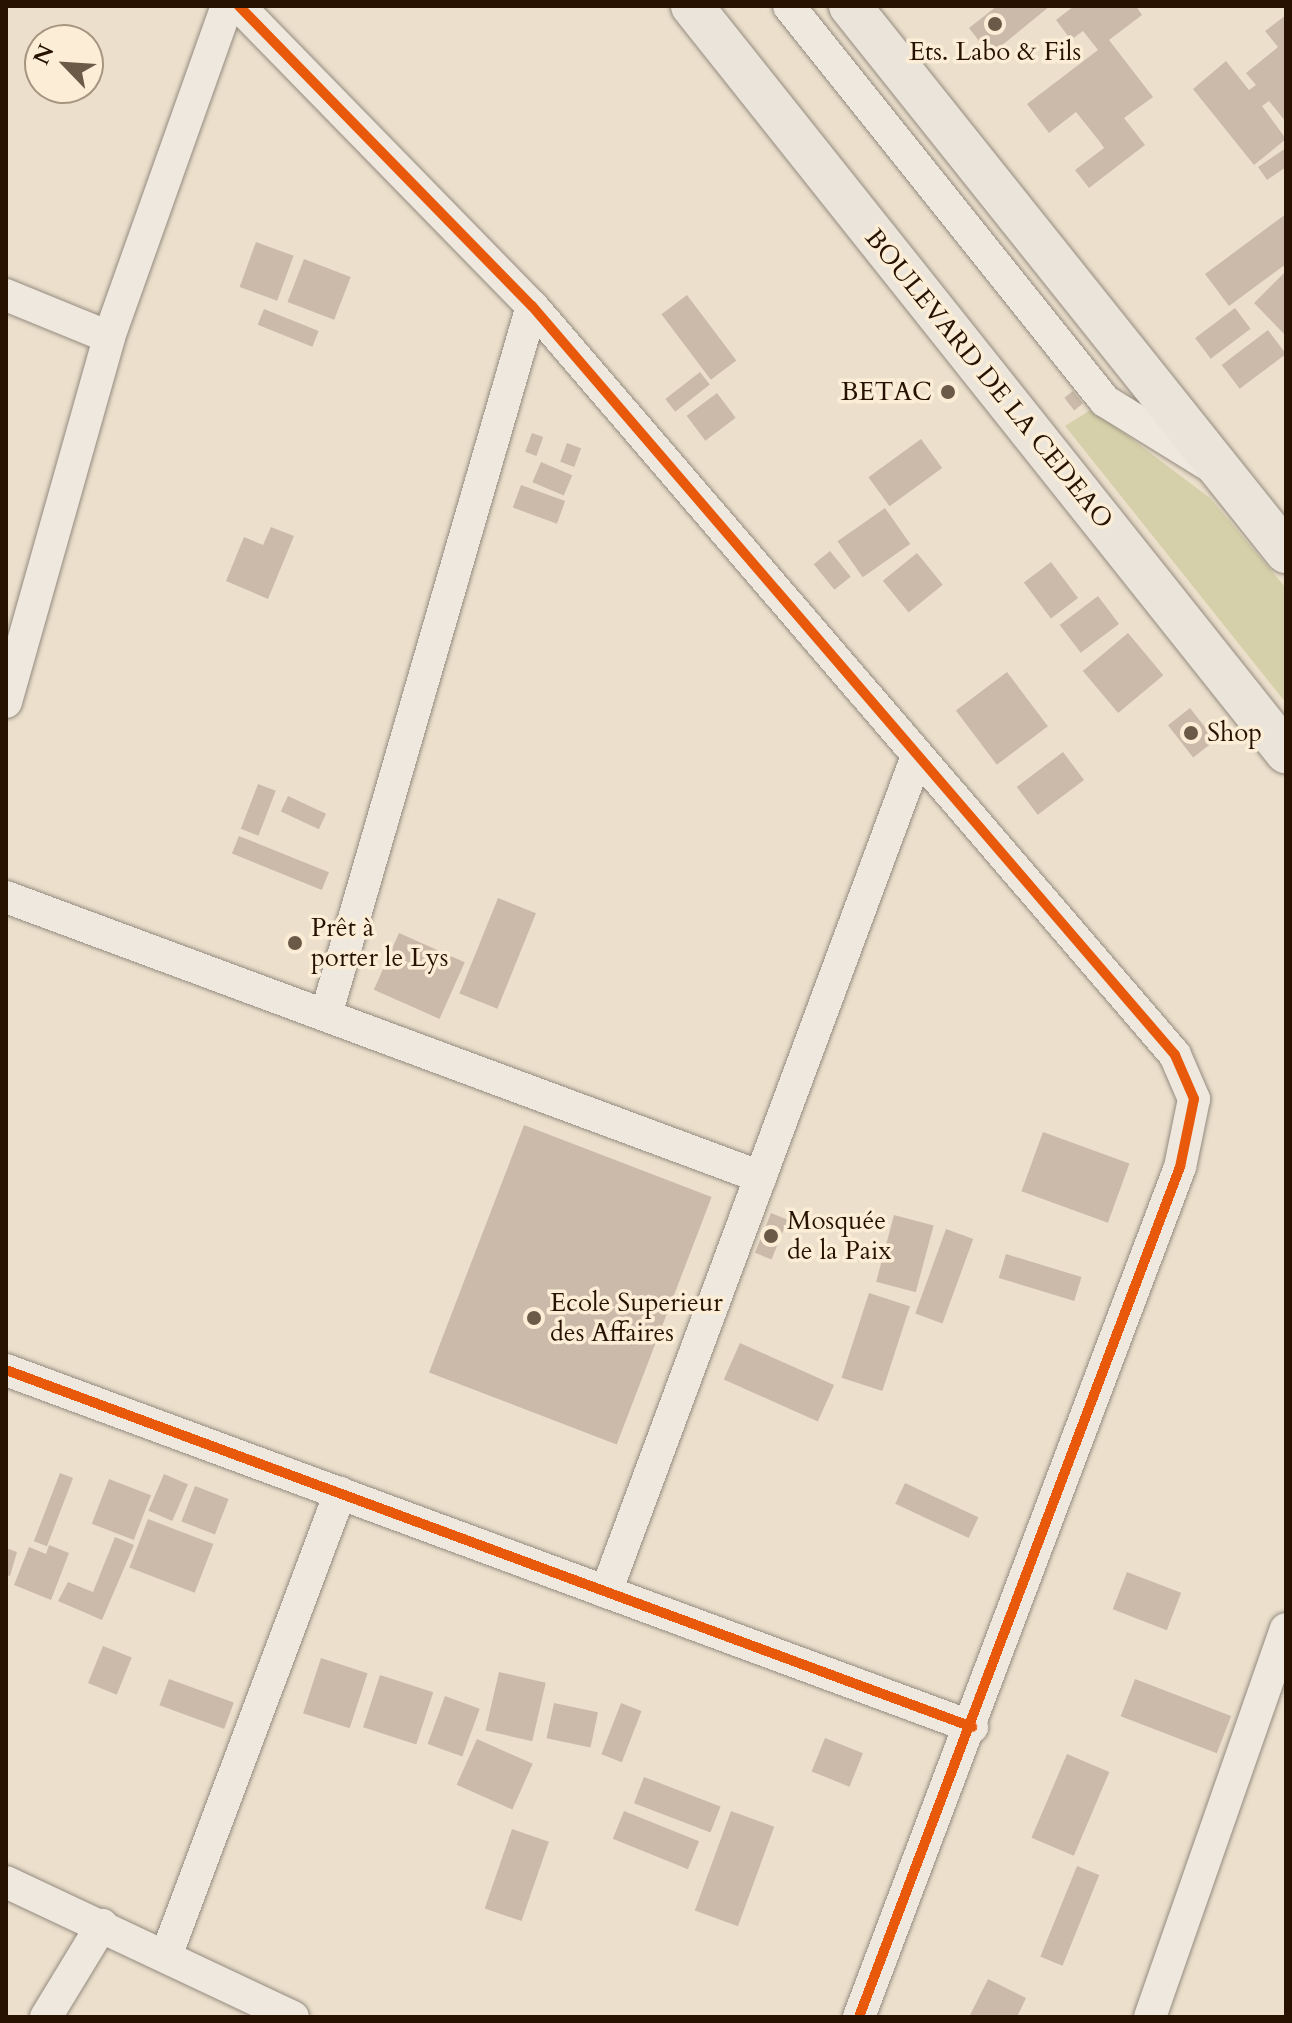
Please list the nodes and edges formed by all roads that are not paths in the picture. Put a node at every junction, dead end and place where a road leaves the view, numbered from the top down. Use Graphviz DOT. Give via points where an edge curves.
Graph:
graph roads {
  1 [pos="227,6"];
  2 [pos="239,6"];
  3 [pos="692,6"];
  4 [pos="789,6"];
  5 [pos="850,6"];
  6 [pos="6,295"];
  7 [pos="532,306"];
  8 [pos="109,337"];
  9 [pos="1216,470"];
  10 [pos="1286,552"];
  11 [pos="6,702"];
  12 [pos="1286,752"];
  13 [pos="916,759"];
  14 [pos="6,897"];
  15 [pos="326,1015"];
  16 [pos="761,1177"];
  17 [pos="6,1370"];
  18 [pos="340,1493"];
  19 [pos="606,1592"];
  20 [pos="1286,1629"];
  21 [pos="972,1727"];
  22 [pos="6,1882"];
  23 [pos="102,1925"];
  24 [pos="166,1956"];
  25 [pos="46,2017"];
  26 [pos="293,2017"];
  27 [pos="859,2017"];
  28 [pos="1150,2017"];
  1 -- 8 [label="street"];
  2 -- 7 [label="street"];
  3 -- 12 [label="main road, BOULEVARD DE LA CEDEAO"];
  4 -- 9 [label="street" via="1105,401"];
  5 -- 9 [label="main road"];
  6 -- 8 [label="street"];
  7 -- 13 [label="street"];
  7 -- 15 [label="street"];
  8 -- 11 [label="street"];
  9 -- 10 [label="main road"];
  13 -- 16 [label="street"];
  13 -- 21 [label="street" via="1175,1055 1194,1099 1180,1167"];
  14 -- 15 [label="street"];
  15 -- 16 [label="street"];
  16 -- 19 [label="street"];
  17 -- 18 [label="street"];
  18 -- 19 [label="street"];
  18 -- 24 [label="street"];
  19 -- 21 [label="street"];
  20 -- 28 [label="street"];
  21 -- 27 [label="street"];
  22 -- 23 [label="street"];
  23 -- 24 [label="street"];
  23 -- 25 [label="street"];
  24 -- 26 [label="street"];
}
